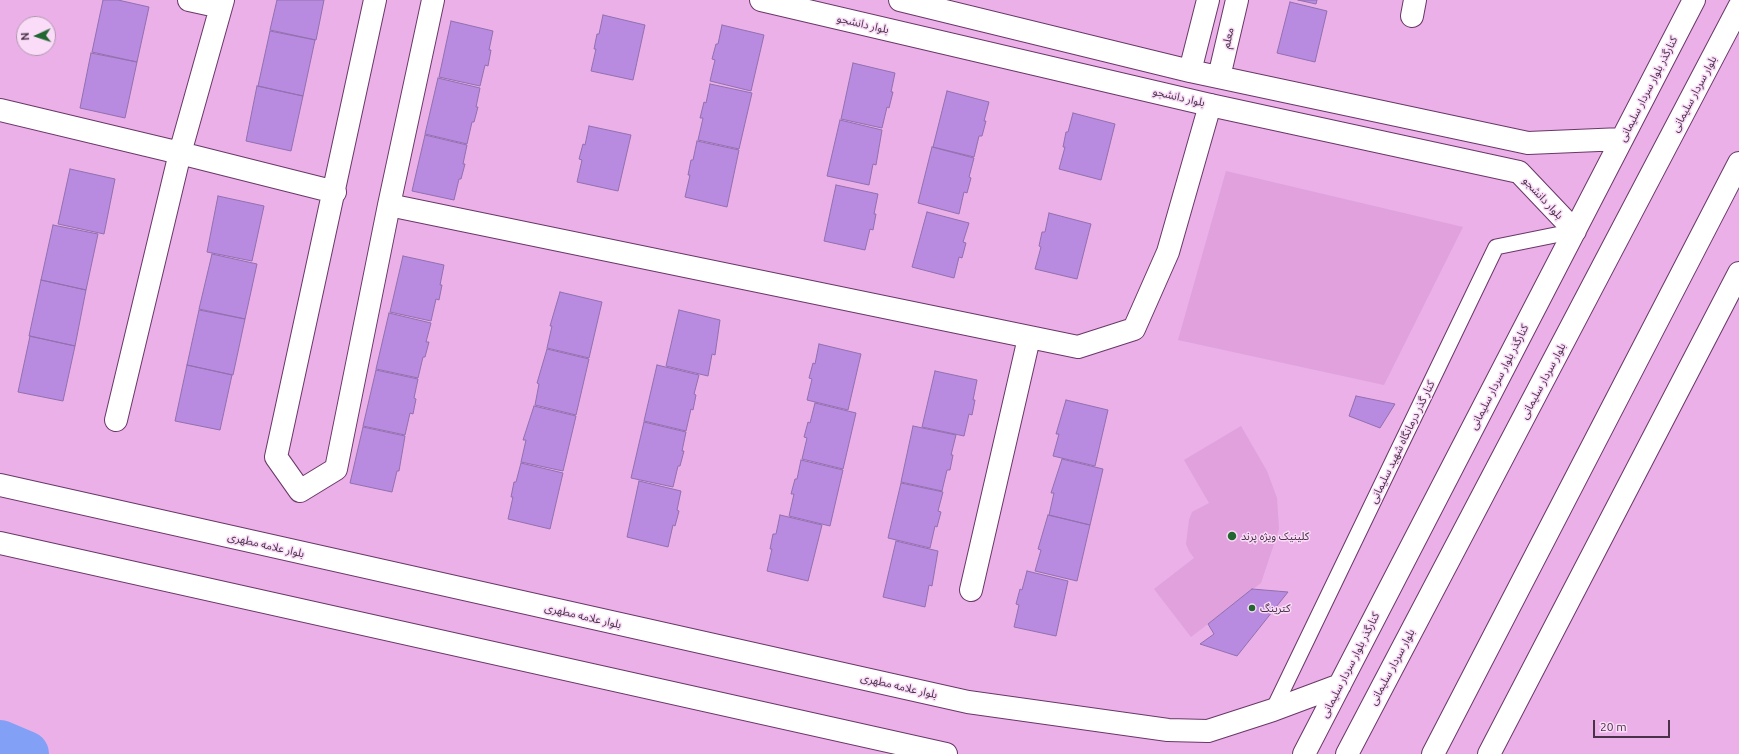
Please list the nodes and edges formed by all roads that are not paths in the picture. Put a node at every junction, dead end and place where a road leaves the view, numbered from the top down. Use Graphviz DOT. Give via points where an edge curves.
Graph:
graph roads {
  1 [pos="189,0"];
  2 [pos="375,0"];
  3 [pos="433,0"];
  4 [pos="760,0"];
  5 [pos="1208,0"];
  6 [pos="1237,0"];
  7 [pos="1694,0"];
  8 [pos="910,1"];
  9 [pos="222,4"];
  10 [pos="1739,7"];
  11 [pos="1190,71"];
  12 [pos="1219,77"];
  13 [pos="1210,105"];
  14 [pos="0,110"];
  15 [pos="1622,139"];
  16 [pos="1528,143"];
  17 [pos="180,153"];
  18 [pos="1739,164"];
  19 [pos="1519,172"];
  20 [pos="335,192"];
  21 [pos="389,205"];
  22 [pos="1574,231"];
  23 [pos="1739,273"];
  24 [pos="1029,338"];
  25 [pos="116,420"];
  26 [pos="0,485"];
  27 [pos="0,543"];
  28 [pos="971,590"];
  29 [pos="1340,685"];
  30 [pos="1273,710"];
  31 [pos="946,754"];
  32 [pos="1304,754"];
  33 [pos="1347,754"];
  34 [pos="1433,754"];
  35 [pos="1489,754"];
  1 -- 9 [label="street"];
  2 -- 20 [label="street"];
  3 -- 21 [label="street"];
  4 -- 13 [label="street, بلوار دانشجو"];
  5 -- 11 [label="street"];
  6 -- 12 [label="street, معلم"];
  7 -- 15 [label="street, کنارگذر بلوار سردار سلیمانی"];
  8 -- 11 [label="street"];
  9 -- 17 [label="street"];
  10 -- 33 [label="street, بلوار سردار سلیمانی"];
  11 -- 12 [label="street"];
  12 -- 16 [label="street"];
  13 -- 19 [label="street, بلوار دانشجو"];
  13 -- 24 [label="street" via="1168,252 1134,329 1078,347"];
  14 -- 17 [label="street"];
  15 -- 16 [label="street"];
  15 -- 22 [label="street, کنارگذر بلوار سردار سلیمانی"];
  16 -- 19 [label="street" via="1535,155 1530,167"];
  17 -- 20 [label="street"];
  17 -- 25 [label="street"];
  18 -- 34 [label="street"];
  19 -- 22 [label="street, بلوار دانشجو"];
  20 -- 21 [label="street" via="276,457 300,491 336,469"];
  21 -- 24 [label="street"];
  22 -- 29 [label="street, کنارگذر بلوار سردار سلیمانی"];
  22 -- 30 [label="lane, کنار گذر درمانگاه شهید سلیمانی" via="1496,247"];
  23 -- 35 [label="street"];
  24 -- 28 [label="street"];
  26 -- 30 [label="street, بلوار علامه مطهری" via="968,702 1168,730 1208,731"];
  27 -- 31 [label="street"];
  29 -- 30 [label="street, بلوار علامه مطهری"];
  29 -- 32 [label="street, کنارگذر بلوار سردار سلیمانی"];
}
